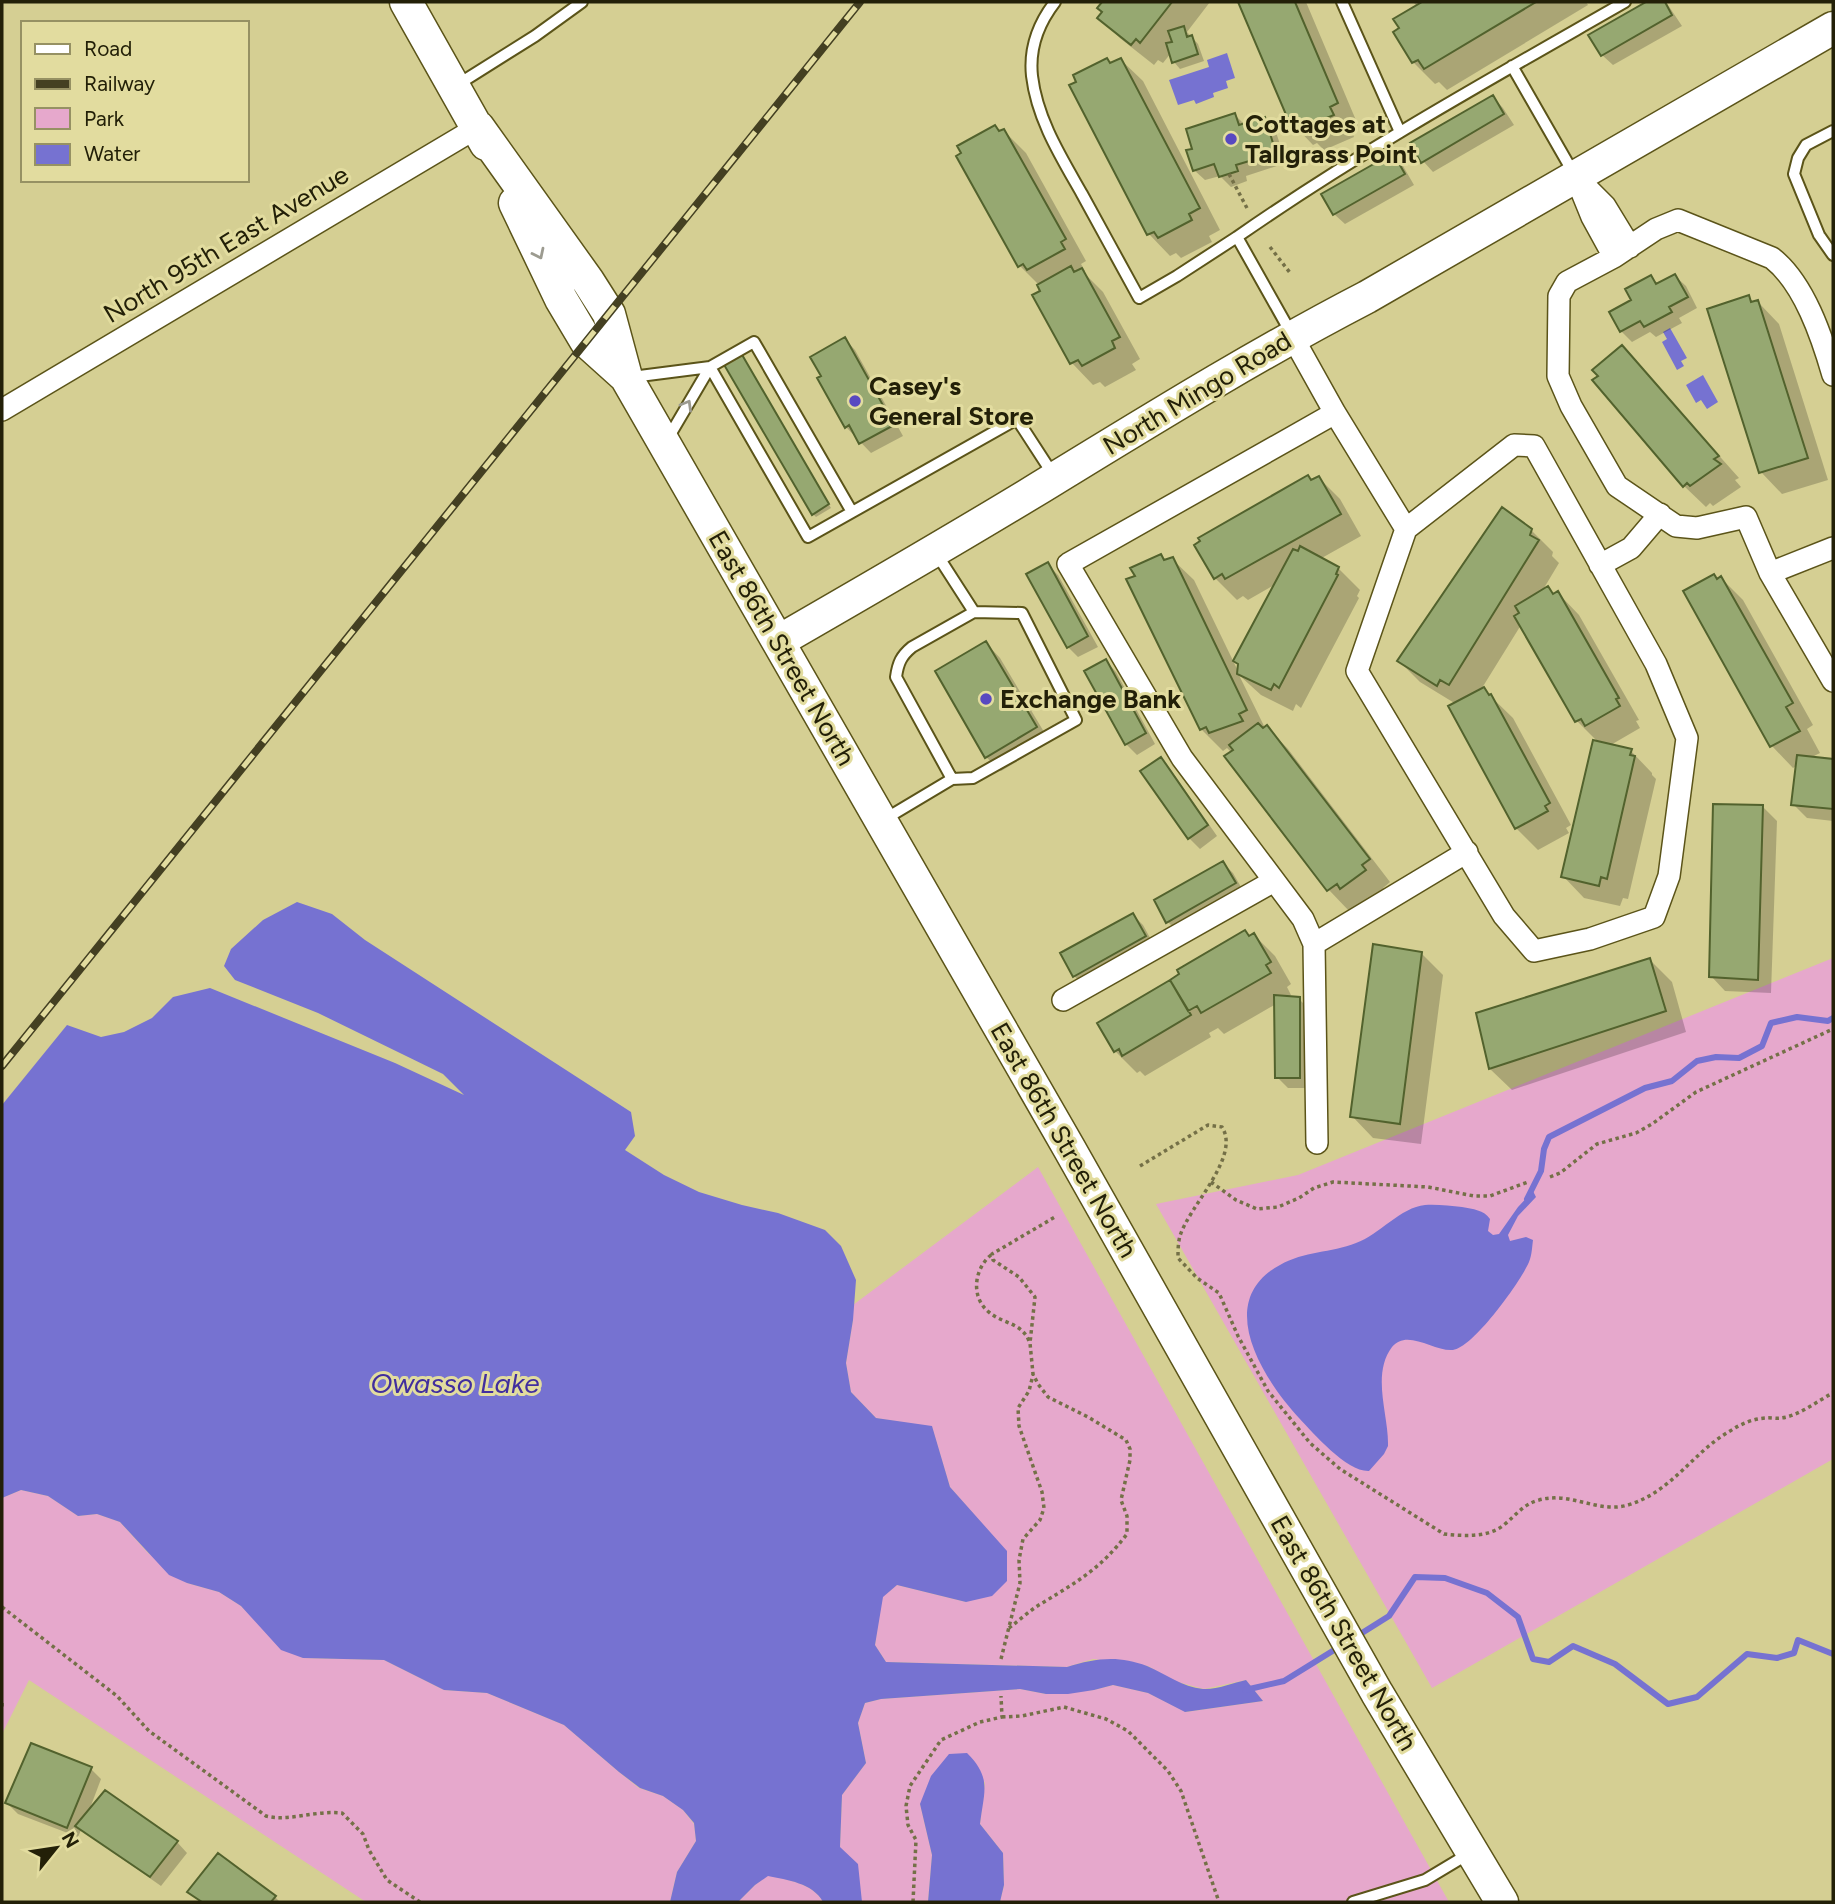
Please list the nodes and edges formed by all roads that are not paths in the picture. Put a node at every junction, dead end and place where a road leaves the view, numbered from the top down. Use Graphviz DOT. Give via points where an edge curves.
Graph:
graph roads {
  1 [pos="406,2"];
  2 [pos="582,2"];
  3 [pos="1055,2"];
  4 [pos="1342,2"];
  5 [pos="1625,2"];
  6 [pos="1833,28"];
  7 [pos="1512,66"];
  8 [pos="454,86"];
  9 [pos="478,127"];
  10 [pos="1833,131"];
  11 [pos="1400,132"];
  12 [pos="1575,176"];
  13 [pos="1237,237"];
  14 [pos="1622,252"];
  15 [pos="1833,255"];
  16 [pos="1292,336"];
  17 [pos="710,367"];
  18 [pos="1833,375"];
  19 [pos="626,377"];
  20 [pos="2,410"];
  21 [pos="1335,413"];
  22 [pos="665,444"];
  23 [pos="1055,478"];
  24 [pos="852,512"];
  25 [pos="1660,514"];
  26 [pos="1406,529"];
  27 [pos="1833,548"];
  28 [pos="935,551"];
  29 [pos="1601,565"];
  30 [pos="1770,573"];
  31 [pos="974,612"];
  32 [pos="779,641"];
  33 [pos="1833,681"];
  34 [pos="951,779"];
  35 [pos="882,821"];
  36 [pos="1467,852"];
  37 [pos="1274,881"];
  38 [pos="1314,944"];
  39 [pos="1063,1000"];
  40 [pos="1317,1143"];
  41 [pos="1473,1852"];
  42 [pos="1353,1902"];
  43 [pos="1502,1902"];
  1 -- 8 [label="street, East 86th Street North"];
  2 -- 8 [label="lane"];
  3 -- 13 [label="lane" via="1037,29 1033,51 1032,75 1039,108 1056,148 1139,298"];
  4 -- 11 [label="lane"];
  5 -- 7 [label="lane"];
  6 -- 12 [label="street, North Mingo Road"];
  7 -- 11 [label="lane"];
  7 -- 12 [label="lane"];
  8 -- 9 [label="street, East 86th Street North"];
  9 -- 19 [label="street, East 86th Street North" via="561,299 586,341"];
  9 -- 20 [label="street, North 95th East Avenue"];
  10 -- 15 [label="lane" via="1806,145 1794,174 1819,235"];
  11 -- 13 [label="lane"];
  12 -- 14 [label="street" via="1605,206"];
  12 -- 16 [label="street, North Mingo Road"];
  13 -- 16 [label="lane"];
  14 -- 18 [label="street" via="1678,220 1772,258 1784,267 1820,329"];
  14 -- 25 [label="street" via="1567,282 1559,296 1558,376 1618,486"];
  16 -- 21 [label="street"];
  16 -- 23 [label="street, North Mingo Road"];
  17 -- 19 [label="lane"];
  22 -- 17 [label="lane, one-way"];
  17 -- 24 [label="lane" via="808,537"];
  17 -- 24 [label="lane" via="754,342"];
  19 -- 22 [label="street, East 86th Street North"];
  21 -- 26 [label="street"];
  21 -- 37 [label="street" via="1068,564 1182,758"];
  22 -- 32 [label="street, East 86th Street North"];
  23 -- 24 [label="lane" via="1017,419"];
  23 -- 28 [label="street, North Mingo Road"];
  25 -- 29 [label="street" via="1631,548"];
  25 -- 30 [label="street" via="1676,526 1697,528 1745,517"];
  26 -- 29 [label="street" via="1514,445 1534,446"];
  26 -- 36 [label="street" via="1356,671"];
  27 -- 30 [label="street"];
  28 -- 31 [label="lane"];
  28 -- 32 [label="street, North Mingo Road"];
  29 -- 36 [label="street" via="1656,664 1687,738 1669,876 1654,917 1590,939 1534,951 1504,916"];
  30 -- 33 [label="street"];
  31 -- 34 [label="lane" via="904,654 896,677"];
  31 -- 34 [label="lane" via="1022,613 1076,720 973,778"];
  32 -- 35 [label="street, East 86th Street North"];
  34 -- 35 [label="lane"];
  35 -- 41 [label="street, East 86th Street North" via="1377,1693"];
  36 -- 38 [label="street"];
  37 -- 38 [label="street" via="1303,919"];
  37 -- 39 [label="street"];
  38 -- 40 [label="street"];
  41 -- 42 [label="lane" via="1424,1880"];
  41 -- 43 [label="street, East 86th Street North"];
}
